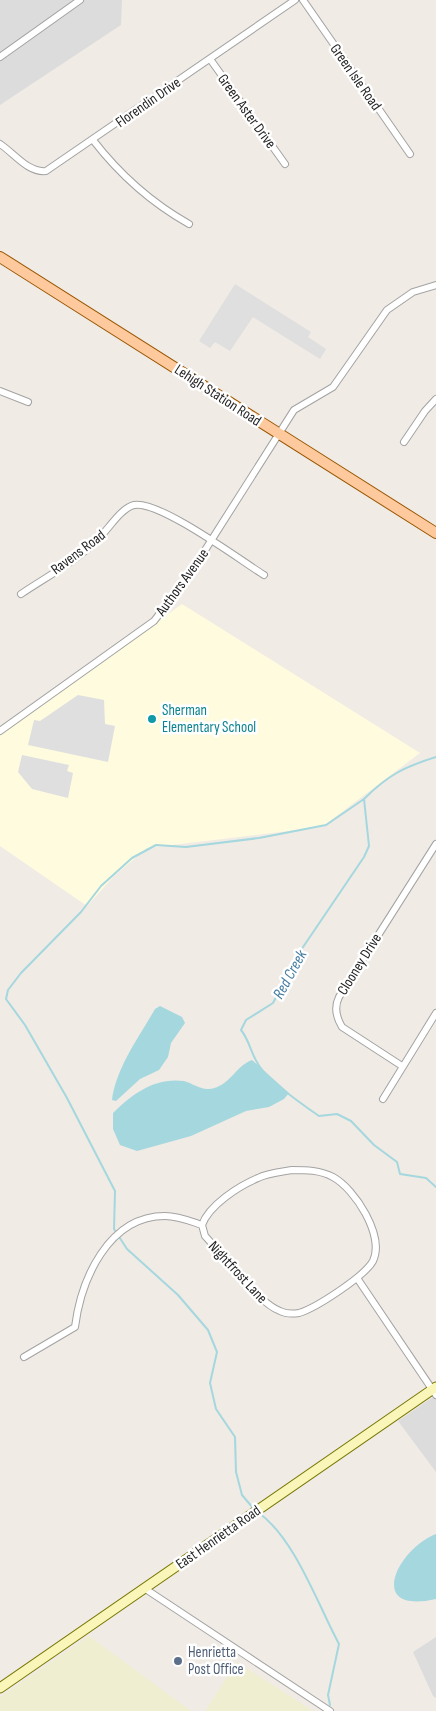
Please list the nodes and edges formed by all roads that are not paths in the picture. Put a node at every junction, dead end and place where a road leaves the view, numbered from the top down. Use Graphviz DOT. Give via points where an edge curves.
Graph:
graph roads {
  1 [pos="80,0"];
  2 [pos="295,0"];
  3 [pos="303,0"];
  4 [pos="0,57"];
  5 [pos="210,59"];
  6 [pos="93,140"];
  7 [pos="0,144"];
  8 [pos="410,154"];
  9 [pos="285,164"];
  10 [pos="189,224"];
  11 [pos="0,257"];
  12 [pos="436,286"];
  13 [pos="0,391"];
  14 [pos="436,399"];
  15 [pos="28,402"];
  16 [pos="280,434"];
  17 [pos="404,442"];
  18 [pos="436,533"];
  19 [pos="211,542"];
  20 [pos="264,575"];
  21 [pos="21,594"];
  22 [pos="0,731"];
  23 [pos="436,844"];
  24 [pos="436,1012"];
  25 [pos="402,1066"];
  26 [pos="383,1100"];
  27 [pos="202,1226"];
  28 [pos="357,1278"];
  29 [pos="24,1357"];
  30 [pos="435,1390"];
  31 [pos="144,1588"];
  32 [pos="0,1688"];
  33 [pos="330,1711"];
  1 -- 4 [label="street"];
  2 -- 5 [label="street, Florendin Drive"];
  3 -- 8 [label="street, Green Isle Road"];
  5 -- 6 [label="street, Florendin Drive"];
  5 -- 9 [label="street, Green Aster Drive"];
  6 -- 7 [label="street, Florendin Drive" via="41,172"];
  6 -- 10 [label="street" via="134,188"];
  11 -- 16 [label="main road, Lehigh Station Road"];
  12 -- 16 [label="street, Authors Avenue" via="413,292 387,310 333,387 294,410"];
  13 -- 15 [label="street"];
  14 -- 17 [label="street"];
  16 -- 18 [label="main road, Lehigh Station Road"];
  16 -- 19 [label="street, Authors Avenue"];
  19 -- 20 [label="street"];
  19 -- 21 [label="street, Ravens Road" via="159,511 135,505 124,511 89,547"];
  19 -- 22 [label="street, Authors Avenue" via="176,595 154,620"];
  23 -- 25 [label="street, Clooney Drive" via="336,1005 339,1022 347,1032"];
  24 -- 25 [label="street"];
  25 -- 26 [label="street"];
  27 -- 28 [label="street, Nightfrost Lane" via="205,1236 260,1296 282,1312 291,1314 309,1309"];
  27 -- 28 [label="street, Nightfrost Lane" via="215,1208 245,1184 260,1177 292,1170 323,1173 348,1188 376,1236 373,1260"];
  27 -- 29 [label="street" via="164,1216 138,1222 117,1236 93,1265 85,1282 75,1327"];
  28 -- 30 [label="street"];
  30 -- 31 [label="main road, East Henrietta Road"];
  31 -- 32 [label="main road, East Henrietta Road"];
  31 -- 33 [label="street"];
}
